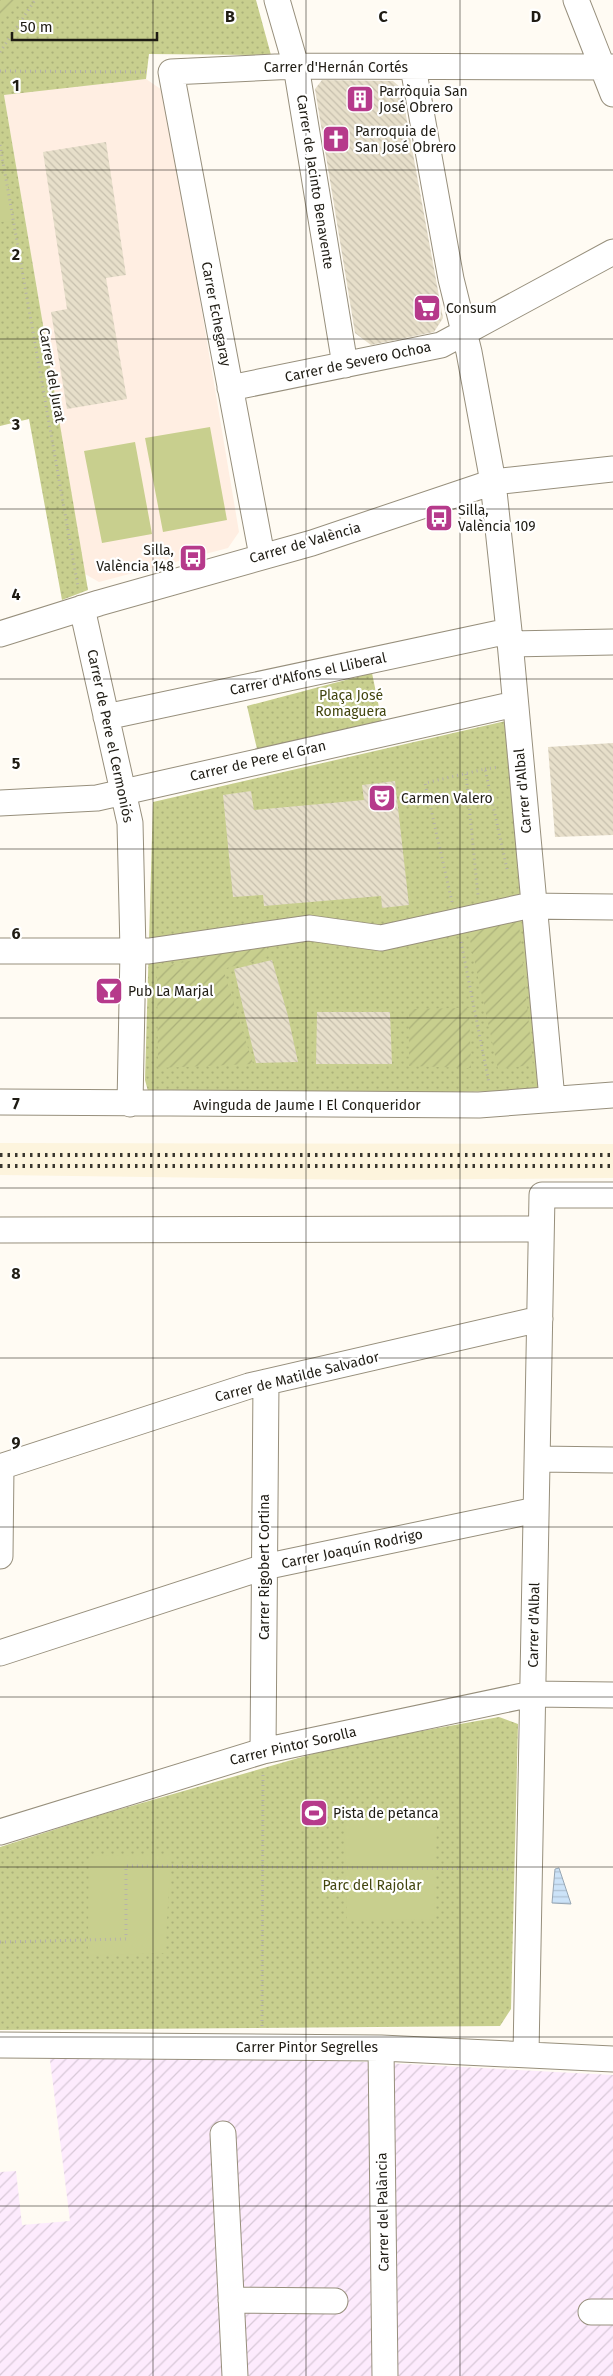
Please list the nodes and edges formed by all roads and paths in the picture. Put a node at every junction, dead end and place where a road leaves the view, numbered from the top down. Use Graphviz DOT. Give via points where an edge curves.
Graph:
graph roads {
  1 [pos="35,0"];
  2 [pos="278,0"];
  3 [pos="576,0"];
  4 [pos="0,52"];
  5 [pos="296,66"];
  6 [pos="413,67"];
  7 [pos="607,67"];
  8 [pos="0,71"];
  9 [pos="171,72"];
  10 [pos="613,94"];
  11 [pos="0,145"];
  12 [pos="613,252"];
  13 [pos="464,332"];
  14 [pos="345,365"];
  15 [pos="230,388"];
  16 [pos="613,469"];
  17 [pos="492,482"];
  18 [pos="262,556"];
  19 [pos="82,608"];
  20 [pos="0,634"];
  21 [pos="510,638"];
  22 [pos="613,642"];
  23 [pos="515,704"];
  24 [pos="106,717"];
  25 [pos="466,774"];
  26 [pos="123,792"];
  27 [pos="0,803"];
  28 [pos="508,872"];
  29 [pos="534,906"];
  30 [pos="613,907"];
  31 [pos="468,919"];
  32 [pos="0,951"];
  33 [pos="141,951"];
  34 [pos="613,1095"];
  35 [pos="552,1099"];
  36 [pos="0,1102"];
  37 [pos="130,1104"];
  38 [pos="493,1105"];
  39 [pos="613,1195"];
  40 [pos="541,1229"];
  41 [pos="0,1230"];
  42 [pos="540,1318"];
  43 [pos="266,1382"];
  44 [pos="538,1459"];
  45 [pos="613,1460"];
  46 [pos="1,1467"];
  47 [pos="536,1510"];
  48 [pos="0,1556"];
  49 [pos="264,1567"];
  50 [pos="0,1653"];
  51 [pos="532,1694"];
  52 [pos="613,1696"];
  53 [pos="263,1750"];
  54 [pos="0,1832"];
  55 [pos="262,1866"];
  56 [pos="529,1869"];
  57 [pos="0,1942"];
  58 [pos="0,2045"];
  59 [pos="262,2047"];
  60 [pos="380,2048"];
  61 [pos="526,2054"];
  62 [pos="613,2060"];
  63 [pos="223,2134"];
  64 [pos="231,2300"];
  65 [pos="335,2301"];
  66 [pos="234,2376"];
  67 [pos="385,2376"];
  1 -- 4 [label="path"];
  2 -- 5 [label="street, Carrer de Jacinto Benavente"];
  3 -- 7 [label="street"];
  5 -- 6 [label="street, Carrer d'Hernán Cortés"];
  5 -- 9 [label="street, Carrer d'Hernán Cortés"];
  5 -- 14 [label="street, Carrer de Jacinto Benavente"];
  6 -- 7 [label="street, Carrer d'Hernán Cortés"];
  6 -- 13 [label="street, Carrer d'Albal" via="451,279"];
  7 -- 10 [label="street"];
  8 -- 9 [label="path"];
  9 -- 15 [label="street, Carrer Echegaray"];
  11 -- 19 [label="path, Carrer del Jurat"];
  12 -- 13 [label="street, Carrer de Severo Ochoa"];
  13 -- 14 [label="street, Carrer de Severo Ochoa" via="442,345"];
  13 -- 17 [label="street, Carrer d'Albal"];
  14 -- 15 [label="street, Carrer de Severo Ochoa"];
  15 -- 18 [label="street, Carrer Echegaray"];
  16 -- 17 [label="street, Carrer de València"];
  17 -- 18 [label="street, Carrer de València"];
  17 -- 21 [label="street, Carrer d'Albal"];
  18 -- 19 [label="street, Carrer de València"];
  19 -- 20 [label="street, Carrer de València"];
  19 -- 24 [label="street, Carrer de Pere el Cermoniós"];
  21 -- 22 [label="street, Carrer d'Alfons el Lliberal"];
  21 -- 23 [label="street, Carrer d'Albal"];
  21 -- 24 [label="street, Carrer d'Alfons el Lliberal"];
  23 -- 26 [label="street, Carrer de Pere el Gran"];
  23 -- 29 [label="street, Carrer d'Albal"];
  24 -- 26 [label="street, Carrer de Pere el Cermoniós"];
  25 -- 28 [label="path" via="485,769"];
  25 -- 31 [label="path"];
  25 -- 31 [label="path" via="425,783"];
  26 -- 27 [label="street, Carrer de Pere el Gran" via="97,798"];
  26 -- 33 [label="street, Carrer de Pere el Cermoniós" via="130,823"];
  29 -- 30 [label="street"];
  29 -- 31 [label="street"];
  29 -- 35 [label="street, Carrer d'Albal"];
  31 -- 33 [label="street" via="381,938 309,928"];
  31 -- 38 [label="path"];
  32 -- 33 [label="street"];
  33 -- 37 [label="street, Carrer de Pere el Cermoniós"];
  34 -- 35 [label="street, Avinguda de Jaume I El Conqueridor"];
  35 -- 38 [label="street, Avinguda de Jaume I El Conqueridor"];
  36 -- 37 [label="street, Avinguda de Jaume I El Conqueridor"];
  37 -- 38 [label="street, Avinguda de Jaume I El Conqueridor"];
  39 -- 40 [label="street, Carrer d'Albal" via="542,1195"];
  40 -- 41 [label="street"];
  40 -- 42 [label="street, Carrer d'Albal"];
  42 -- 43 [label="street, Carrer de Matilde Salvador"];
  42 -- 44 [label="street, Carrer d'Albal"];
  43 -- 46 [label="street, Carrer de Matilde Salvador"];
  43 -- 49 [label="street, Carrer Rigobert Cortina"];
  44 -- 45 [label="street"];
  44 -- 47 [label="street, Carrer d'Albal"];
  46 -- 48 [label="street"];
  47 -- 49 [label="street, Carrer Joaquín Rodrigo"];
  47 -- 51 [label="street, Carrer d'Albal"];
  49 -- 50 [label="street, Carrer Joaquín Rodrigo"];
  49 -- 53 [label="street, Carrer Rigobert Cortina"];
  51 -- 52 [label="street, Carrer Pintor Sorolla"];
  51 -- 53 [label="street, Carrer Pintor Sorolla"];
  51 -- 56 [label="street, Carrer d'Albal"];
  53 -- 54 [label="street, Carrer Pintor Sorolla"];
  53 -- 55 [label="path"];
  55 -- 56 [label="path"];
  55 -- 57 [label="path" via="126,1866 126,1938"];
  55 -- 59 [label="path"];
  56 -- 61 [label="street, Carrer d'Albal"];
  58 -- 59 [label="street, Carrer Pintor Segrelles"];
  59 -- 60 [label="street, Carrer Pintor Segrelles"];
  60 -- 61 [label="street, Carrer Pintor Segrelles"];
  60 -- 67 [label="street, Carrer del Palància"];
  61 -- 62 [label="street, Carrer Pintor Segrelles"];
  63 -- 64 [label="street"];
  64 -- 65 [label="street"];
  64 -- 66 [label="street"];
}
